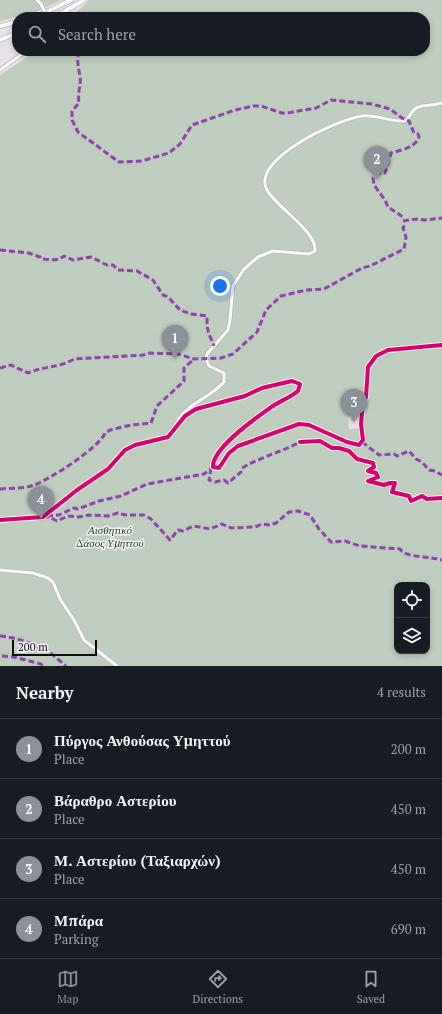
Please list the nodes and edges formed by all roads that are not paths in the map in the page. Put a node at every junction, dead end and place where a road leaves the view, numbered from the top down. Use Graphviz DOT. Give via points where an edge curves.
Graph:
graph roads {
  1 [pos="37,0"];
  2 [pos="71,0"];
  3 [pos="84,0"];
  4 [pos="45,12"];
  5 [pos="46,12"];
  6 [pos="64,12"];
  7 [pos="12,23"];
  8 [pos="0,26"];
  9 [pos="12,35"];
  10 [pos="0,40"];
  11 [pos="19,56"];
  12 [pos="0,70"];
  13 [pos="442,103"];
  14 [pos="442,345"];
  15 [pos="179,423"];
  16 [pos="0,520"];
  17 [pos="0,570"];
  18 [pos="117,666"];
  1 -- 4 [label="street, bridge"];
  2 -- 5 [label="highway"];
  3 -- 6 [label="highway"];
  7 -- 8 [label="highway"];
  9 -- 10 [label="highway"];
  11 -- 12 [label="street"];
  13 -- 15 [label="street" via="417,106 404,121 363,116 342,121 300,142 272,165 264,181 267,191 305,231 315,251 309,254 273,251 258,257 239,275 233,286 228,330 206,358 209,366 224,373 224,382 189,406 178,420"];
  14 -- 15 [label="street" via="388,350 371,361 362,413 363,440 359,445 309,425 299,424 244,443 228,453 219,468 213,467 214,460 231,438 270,408 298,391 300,384 296,381 262,388 244,396 196,409"];
  15 -- 16 [label="street" via="168,437 125,450 108,469 43,517"];
  17 -- 18 [label="street" via="33,574 53,582 84,640"];
}
